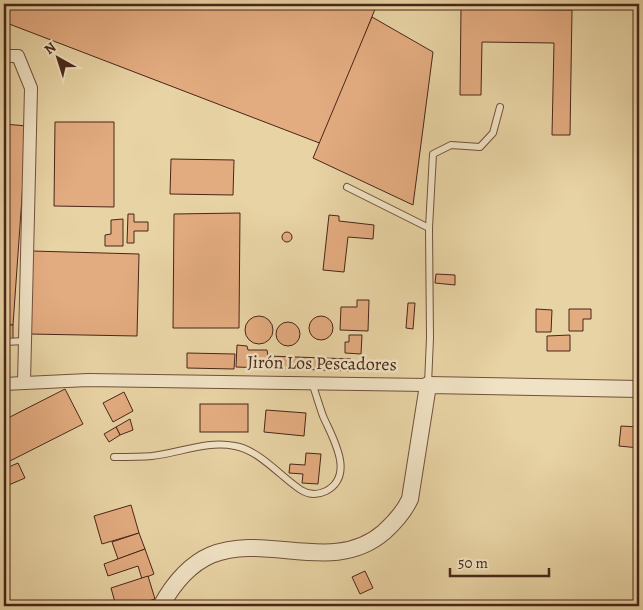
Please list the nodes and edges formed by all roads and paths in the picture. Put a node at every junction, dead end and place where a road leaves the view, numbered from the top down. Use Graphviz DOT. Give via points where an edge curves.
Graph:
graph roads {
  1 [pos="522,4"];
  2 [pos="522,10"];
  3 [pos="4,56"];
  4 [pos="500,107"];
  5 [pos="348,187"];
  6 [pos="429,228"];
  7 [pos="25,341"];
  8 [pos="4,342"];
  9 [pos="24,383"];
  10 [pos="312,383"];
  11 [pos="4,384"];
  12 [pos="428,385"];
  13 [pos="639,389"];
  14 [pos="114,457"];
  15 [pos="161,606"];
  1 -- 2 [label="path"];
  3 -- 7 [label="street" via="18,56 31,88"];
  4 -- 6 [label="lane" via="492,133 480,147 451,145 433,154"];
  5 -- 6 [label="lane"];
  6 -- 12 [label="lane"];
  7 -- 8 [label="lane"];
  7 -- 9 [label="street"];
  9 -- 10 [label="street, Jirón Los Pescadores" via="88,380"];
  9 -- 11 [label="street, Jirón Los Pescadores"];
  10 -- 12 [label="street, Jirón Los Pescadores"];
  10 -- 14 [label="lane" via="338,449 341,469 337,482 327,491 313,495 302,490 248,449 237,446 200,446 153,456"];
  12 -- 13 [label="street, Jirón Los Pescadores"];
  12 -- 15 [label="street" via="410,499 396,521 380,535 344,552 252,549 211,555 182,575"];
}
